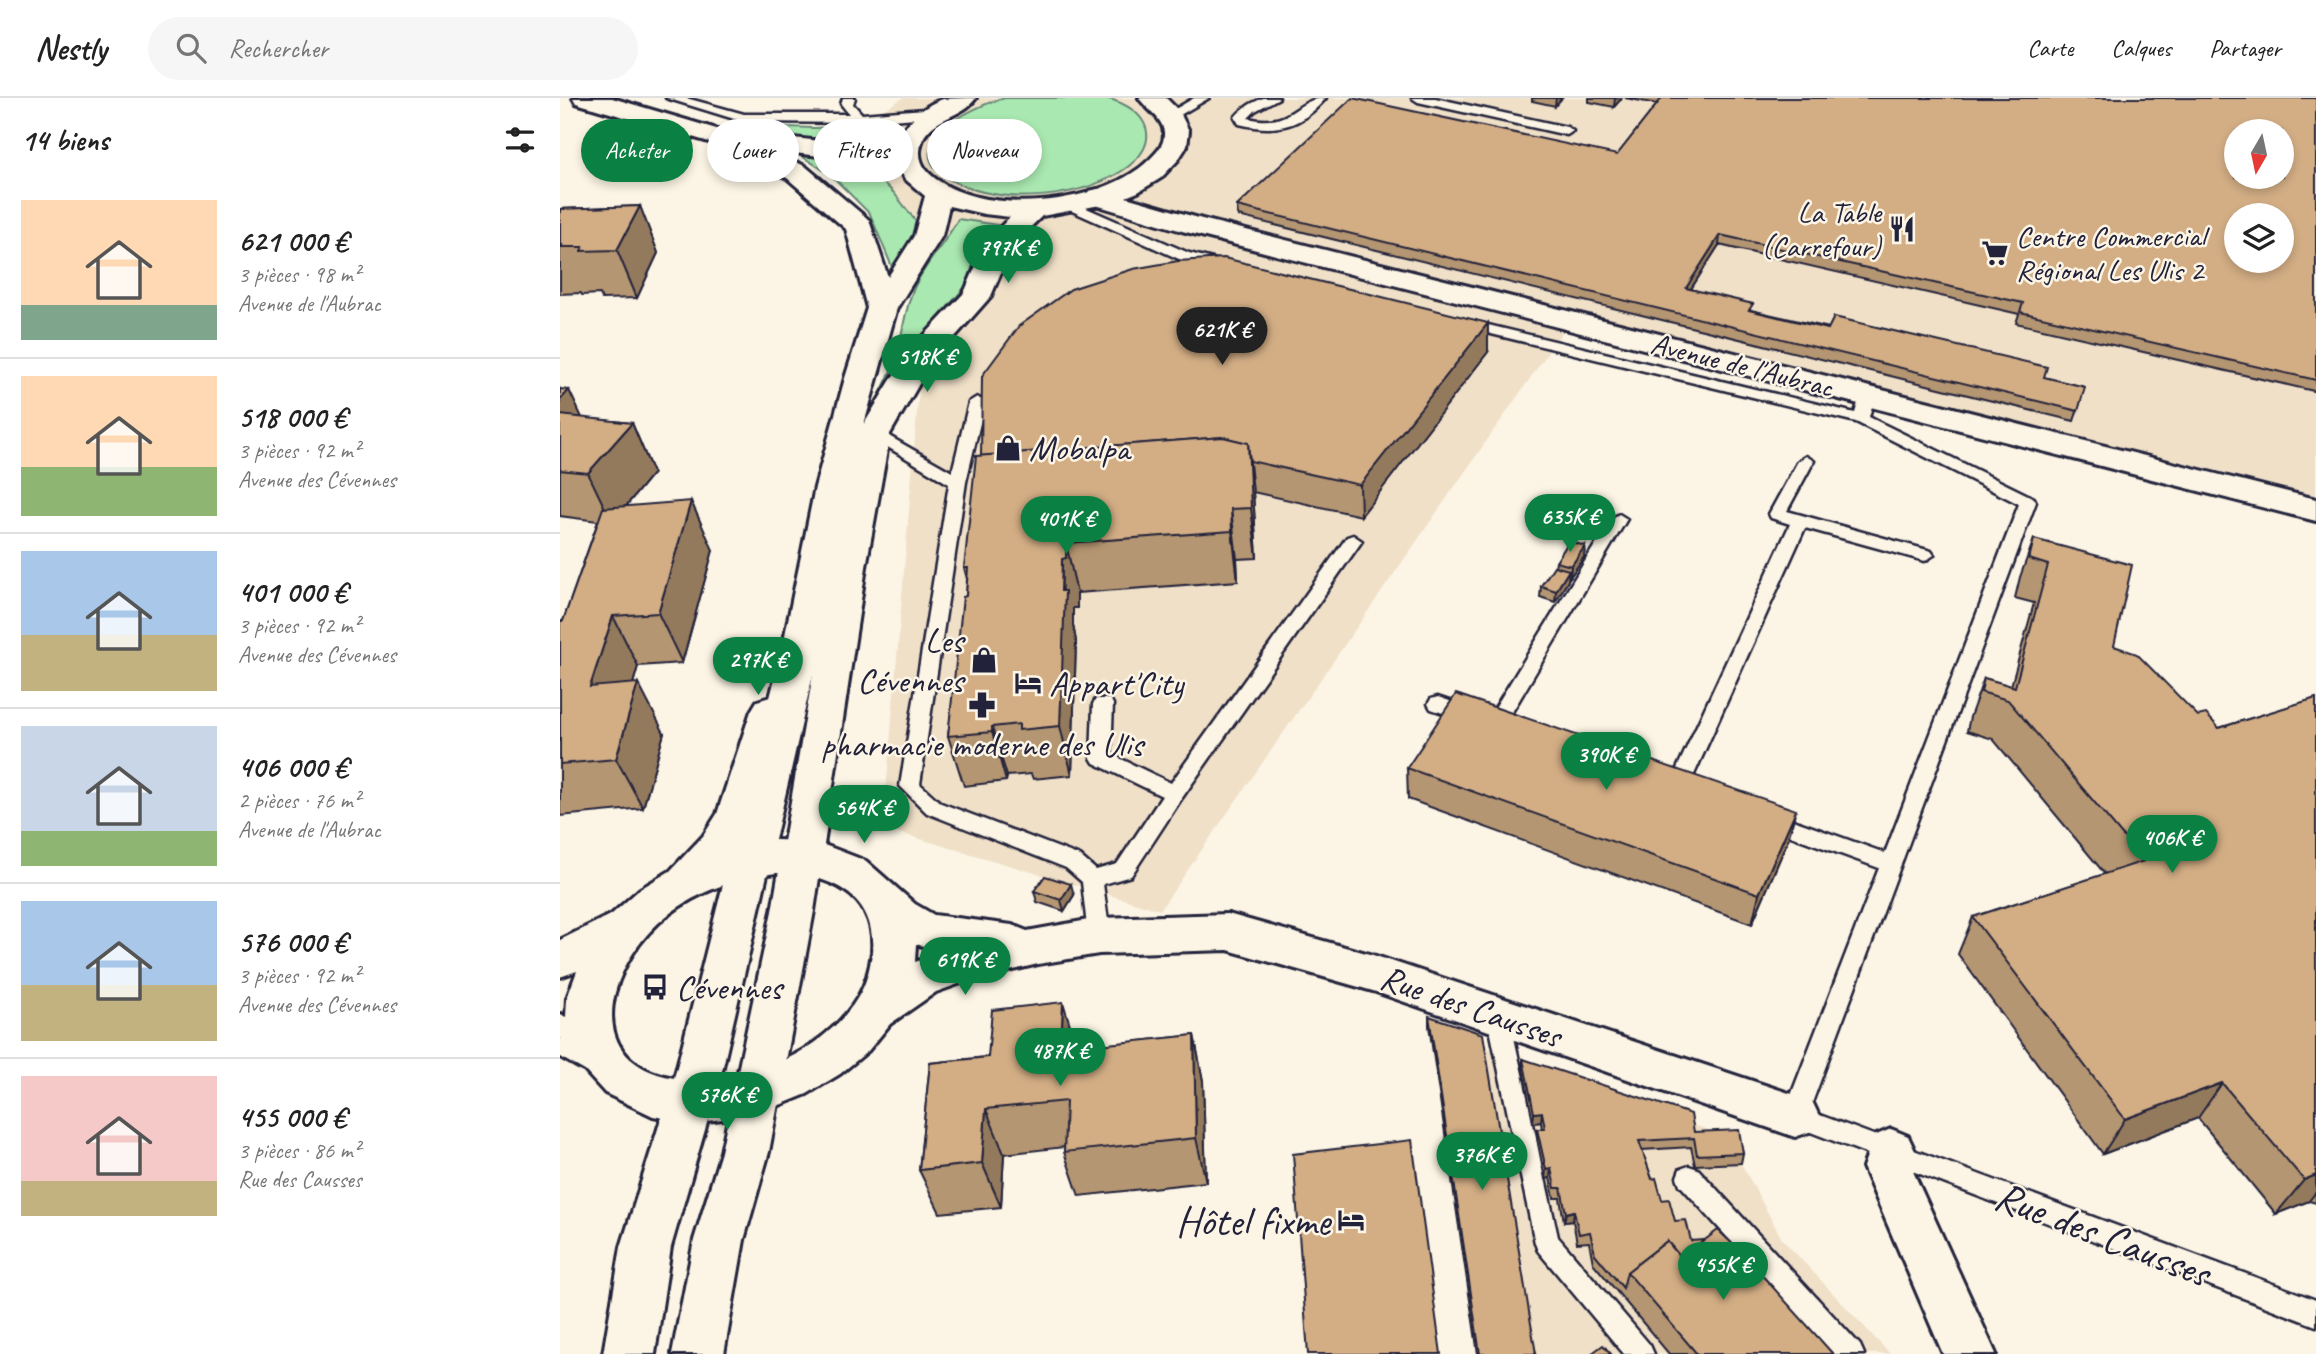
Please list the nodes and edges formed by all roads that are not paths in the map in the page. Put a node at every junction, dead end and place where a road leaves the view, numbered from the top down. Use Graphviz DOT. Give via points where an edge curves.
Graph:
graph roads {
  1 [pos="585,98"];
  2 [pos="849,98"];
  3 [pos="964,98"];
  4 [pos="1203,98"];
  5 [pos="1273,98"];
  6 [pos="1320,98"];
  7 [pos="1418,98"];
  8 [pos="660,104"];
  9 [pos="1161,106"];
  10 [pos="937,112"];
  11 [pos="860,119"];
  12 [pos="707,131"];
  13 [pos="1567,131"];
  14 [pos="913,135"];
  15 [pos="913,173"];
  16 [pos="1150,174"];
  17 [pos="799,175"];
  18 [pos="939,193"];
  19 [pos="1098,197"];
  20 [pos="1068,204"];
  21 [pos="1035,208"];
  22 [pos="1168,218"];
  23 [pos="1238,269"];
  24 [pos="881,308"];
  25 [pos="1455,321"];
  26 [pos="977,402"];
  27 [pos="1864,408"];
  28 [pos="874,434"];
  29 [pos="1807,461"];
  30 [pos="958,482"];
  31 [pos="2316,510"];
  32 [pos="1619,519"];
  33 [pos="1800,521"];
  34 [pos="1353,541"];
  35 [pos="1925,555"];
  36 [pos="800,650"];
  37 [pos="1103,704"];
  38 [pos="1438,704"];
  39 [pos="1678,788"];
  40 [pos="1175,793"];
  41 [pos="1755,814"];
  42 [pos="802,857"];
  43 [pos="747,860"];
  44 [pos="1892,864"];
  45 [pos="1092,879"];
  46 [pos="682,884"];
  47 [pos="885,904"];
  48 [pos="628,926"];
  49 [pos="1099,936"];
  50 [pos="1038,946"];
  51 [pos="560,959"];
  52 [pos="874,1011"];
  53 [pos="1498,1016"];
  54 [pos="560,1034"];
  55 [pos="601,1057"];
  56 [pos="755,1094"];
  57 [pos="690,1102"];
  58 [pos="1795,1116"];
  59 [pos="1891,1151"];
  60 [pos="1689,1177"];
  61 [pos="2316,1313"];
  62 [pos="629,1354"];
  63 [pos="698,1354"];
  64 [pos="1641,1354"];
  65 [pos="1851,1354"];
  66 [pos="1970,1354"];
  1 -- 8 [label="street"];
  2 -- 11 [label="lane" via="847,104"];
  3 -- 10 [label="street"];
  4 -- 9 [label="lane"];
  5 -- 6 [label="lane" via="1245,112 1243,121 1276,127 1297,119"];
  7 -- 13 [label="lane"];
  8 -- 11 [label="lane" via="744,118"];
  8 -- 12 [label="street"];
  9 -- 16 [label="street" via="1176,125 1177,137 1173,149"];
  10 -- 11 [label="lane"];
  10 -- 14 [label="street"];
  15 -- 18 [label="street"];
  16 -- 19 [label="street"];
  16 -- 22 [label="street"];
  17 -- 24 [label="street" via="859,226"];
  18 -- 21 [label="street" via="961,202"];
  18 -- 24 [label="street" via="928,236"];
  19 -- 20 [label="street"];
  19 -- 22 [label="street, Avenue de l'Aubrac"];
  20 -- 21 [label="street"];
  20 -- 23 [label="lane" via="1184,256"];
  21 -- 28 [label="street" via="1001,241 976,296 917,361"];
  22 -- 27 [label="street, Avenue de l'Aubrac"];
  24 -- 36 [label="street" via="832,487"];
  25 -- 27 [label="lane"];
  26 -- 30 [label="lane"];
  27 -- 31 [label="street, Avenue de l'Aubrac"];
  27 -- 44 [label="lane" via="2028,502"];
  28 -- 30 [label="lane"];
  28 -- 42 [label="street"];
  29 -- 33 [label="lane" via="1777,514"];
  30 -- 45 [label="lane" via="910,786 934,808 1073,862"];
  32 -- 38 [label="lane" via="1501,726"];
  33 -- 35 [label="lane"];
  33 -- 39 [label="lane"];
  34 -- 40 [label="lane"];
  36 -- 43 [label="street"];
  36 -- 46 [label="street" via="771,707 736,817 718,847"];
  37 -- 40 [label="lane" via="1101,758"];
  40 -- 45 [label="lane" via="1124,870"];
  41 -- 44 [label="lane"];
  42 -- 43 [label="street, Rue des Causses"];
  42 -- 47 [label="street, Rue des Causses" via="827,861 852,874"];
  42 -- 56 [label="street"];
  43 -- 46 [label="street, Rue des Causses"];
  43 -- 57 [label="street"];
  44 -- 58 [label="lane"];
  45 -- 49 [label="lane"];
  46 -- 48 [label="street" via="653,902"];
  47 -- 50 [label="street, Rue des Causses" via="907,921 940,934"];
  47 -- 52 [label="street, Rue des Causses" via="895,935 892,972"];
  48 -- 51 [label="street"];
  48 -- 55 [label="street" via="605,957 590,992 589,1025"];
  49 -- 50 [label="street, Rue des Causses"];
  49 -- 53 [label="street, Rue des Causses" via="1228,932 1373,973"];
  50 -- 52 [label="street, Rue des Causses" via="920,979"];
  52 -- 56 [label="street, Rue des Causses" via="824,1060"];
  53 -- 58 [label="street, Rue des Causses"];
  53 -- 64 [label="lane" via="1548,1243"];
  54 -- 55 [label="street"];
  55 -- 57 [label="street, Rue des Causses" via="621,1079 653,1095"];
  56 -- 57 [label="street, Rue des Causses"];
  56 -- 63 [label="street" via="745,1152 719,1240"];
  57 -- 62 [label="street" via="646,1247"];
  58 -- 59 [label="lane, Rue des Causses"];
  59 -- 61 [label="lane, Rue des Causses"];
  59 -- 66 [label="street" via="1887,1167"];
  60 -- 65 [label="lane"];
}
